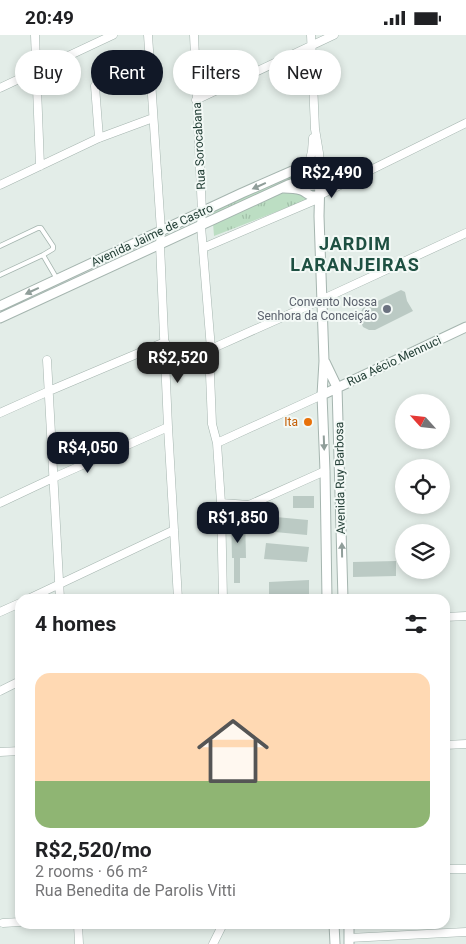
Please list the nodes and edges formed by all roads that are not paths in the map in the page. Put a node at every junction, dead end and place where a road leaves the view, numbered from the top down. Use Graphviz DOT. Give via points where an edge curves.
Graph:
graph roads {
  1 [pos="35,35"];
  2 [pos="113,35"];
  3 [pos="148,35"];
  4 [pos="194,35"];
  5 [pos="311,35"];
  6 [pos="334,35"];
  7 [pos="312,45"];
  8 [pos="35,50"];
  9 [pos="81,50"];
  10 [pos="15,81"];
  11 [pos="0,88"];
  12 [pos="37,95"];
  13 [pos="96,95"];
  14 [pos="196,100"];
  15 [pos="153,118"];
  16 [pos="466,123"];
  17 [pos="314,129"];
  18 [pos="99,138"];
  19 [pos="40,166"];
  20 [pos="306,169"];
  21 [pos="320,176"];
  22 [pos="305,182"];
  23 [pos="0,185"];
  24 [pos="284,188"];
  25 [pos="314,197"];
  26 [pos="202,212"];
  27 [pos="201,226"];
  28 [pos="161,231"];
  29 [pos="466,233"];
  30 [pos="140,241"];
  31 [pos="160,245"];
  32 [pos="0,246"];
  33 [pos="203,248"];
  34 [pos="144,252"];
  35 [pos="43,255"];
  36 [pos="0,275"];
  37 [pos="57,279"];
  38 [pos="322,300"];
  39 [pos="0,306"];
  40 [pos="0,319"];
  41 [pos="466,327"];
  42 [pos="165,342"];
  43 [pos="211,349"];
  44 [pos="47,360"];
  45 [pos="324,361"];
  46 [pos="337,387"];
  47 [pos="49,391"];
  48 [pos="322,395"];
  49 [pos="0,413"];
  50 [pos="168,427"];
  51 [pos="216,443"];
  52 [pos="325,471"];
  53 [pos="53,478"];
  54 [pos="0,503"];
  55 [pos="221,503"];
  56 [pos="174,530"];
  57 [pos="59,585"];
  58 [pos="39,594"];
  59 [pos="60,594"];
  60 [pos="178,594"];
  61 [pos="223,594"];
  62 [pos="327,594"];
  63 [pos="343,594"];
  64 [pos="15,605"];
  65 [pos="0,612"];
  66 [pos="466,616"];
  67 [pos="450,617"];
  68 [pos="15,684"];
  69 [pos="0,691"];
  70 [pos="466,744"];
  71 [pos="450,745"];
  72 [pos="15,751"];
  73 [pos="0,752"];
  74 [pos="450,869"];
  75 [pos="466,869"];
  76 [pos="15,922"];
  77 [pos="3,923"];
  78 [pos="78,929"];
  79 [pos="220,929"];
  80 [pos="334,929"];
  81 [pos="466,932"];
  82 [pos="349,941"];
  83 [pos="79,944"];
  84 [pos="213,944"];
  85 [pos="335,944"];
  1 -- 8 [label="street"];
  2 -- 9 [label="street"];
  3 -- 15 [label="street"];
  4 -- 14 [label="street, Rua Sorocabana"];
  5 -- 7 [label="street, Avenida Ruy Barbosa"];
  6 -- 7 [label="street"];
  7 -- 14 [label="street"];
  7 -- 17 [label="street, Avenida Ruy Barbosa"];
  10 -- 11 [label="street"];
  12 -- 19 [label="street"];
  13 -- 18 [label="street"];
  14 -- 26 [label="street, Rua Sorocabana"];
  15 -- 18 [label="street"];
  15 -- 28 [label="street"];
  16 -- 25 [label="street"];
  17 -- 20 [label="street, Avenida Ruy Barbosa"];
  17 -- 21 [label="street, Avenida Ruy Barbosa"];
  18 -- 19 [label="street"];
  19 -- 23 [label="street"];
  20 -- 21 [label="street" via="317,169"];
  20 -- 22 [label="street, Avenida Ruy Barbosa" via="302,175"];
  20 -- 26 [label="street, Avenida Jaime de Castro, one-way" via="292,171"];
  21 -- 22 [label="street" via="315,185"];
  21 -- 25 [label="street, Avenida Ruy Barbosa"];
  22 -- 24 [label="street, Avenida Jaime de Castro"];
  22 -- 25 [label="street, Avenida Ruy Barbosa" via="308,193"];
  24 -- 25 [label="street" via="300,190"];
  24 -- 27 [label="street, Avenida Jaime de Castro"];
  25 -- 33 [label="street"];
  25 -- 38 [label="street, Avenida Ruy Barbosa"];
  26 -- 27 [label="street, Rua Sorocabana"];
  26 -- 28 [label="street, Avenida Jaime de Castro"];
  27 -- 31 [label="street, Avenida Jaime de Castro"];
  27 -- 33 [label="street, Rua Sorocabana"];
  28 -- 30 [label="street, Avenida Jaime de Castro"];
  28 -- 31 [label="street"];
  29 -- 38 [label="street"];
  30 -- 34 [label="street"];
  30 -- 37 [label="street, Avenida Jaime de Castro"];
  31 -- 34 [label="street, Avenida Jaime de Castro"];
  31 -- 42 [label="street"];
  32 -- 35 [label="lane" via="41,228 54,249"];
  33 -- 43 [label="street, Rua Sorocabana"];
  34 -- 40 [label="street, Avenida Jaime de Castro"];
  35 -- 36 [label="lane"];
  35 -- 37 [label="lane"];
  37 -- 39 [label="street, Avenida Jaime de Castro, one-way"];
  38 -- 43 [label="street"];
  38 -- 45 [label="street, Avenida Ruy Barbosa"];
  41 -- 46 [label="street, Rua Aécio Mennuci"];
  42 -- 47 [label="street"];
  42 -- 50 [label="street"];
  43 -- 51 [label="street, Rua Sorocabana" via="212,424"];
  44 -- 47 [label="street"];
  45 -- 46 [label="street, Avenida Ruy Barbosa"];
  45 -- 48 [label="street, Avenida Ruy Barbosa"];
  46 -- 48 [label="street, Rua Aécio Mennuci"];
  63 -- 46 [label="street, Avenida Ruy Barbosa, one-way"];
  47 -- 49 [label="street"];
  47 -- 53 [label="street"];
  48 -- 51 [label="street"];
  48 -- 52 [label="street, Avenida Ruy Barbosa, one-way"];
  50 -- 53 [label="street"];
  50 -- 56 [label="street"];
  51 -- 55 [label="street, Rua Sorocabana"];
  52 -- 55 [label="street" via="249,505"];
  52 -- 62 [label="street, Avenida Ruy Barbosa"];
  53 -- 54 [label="street"];
  53 -- 57 [label="street"];
  55 -- 61 [label="street, Rua Sorocabana"];
  56 -- 57 [label="street"];
  56 -- 60 [label="street"];
  57 -- 58 [label="street"];
  57 -- 59 [label="street"];
  64 -- 65 [label="street"];
  66 -- 67 [label="street"];
  68 -- 69 [label="street"];
  70 -- 71 [label="street"];
  72 -- 73 [label="street"];
  74 -- 75 [label="street"];
  76 -- 77 [label="street"];
  78 -- 83 [label="street"];
  79 -- 84 [label="street"];
  80 -- 85 [label="street"];
  81 -- 82 [label="street"];
}
